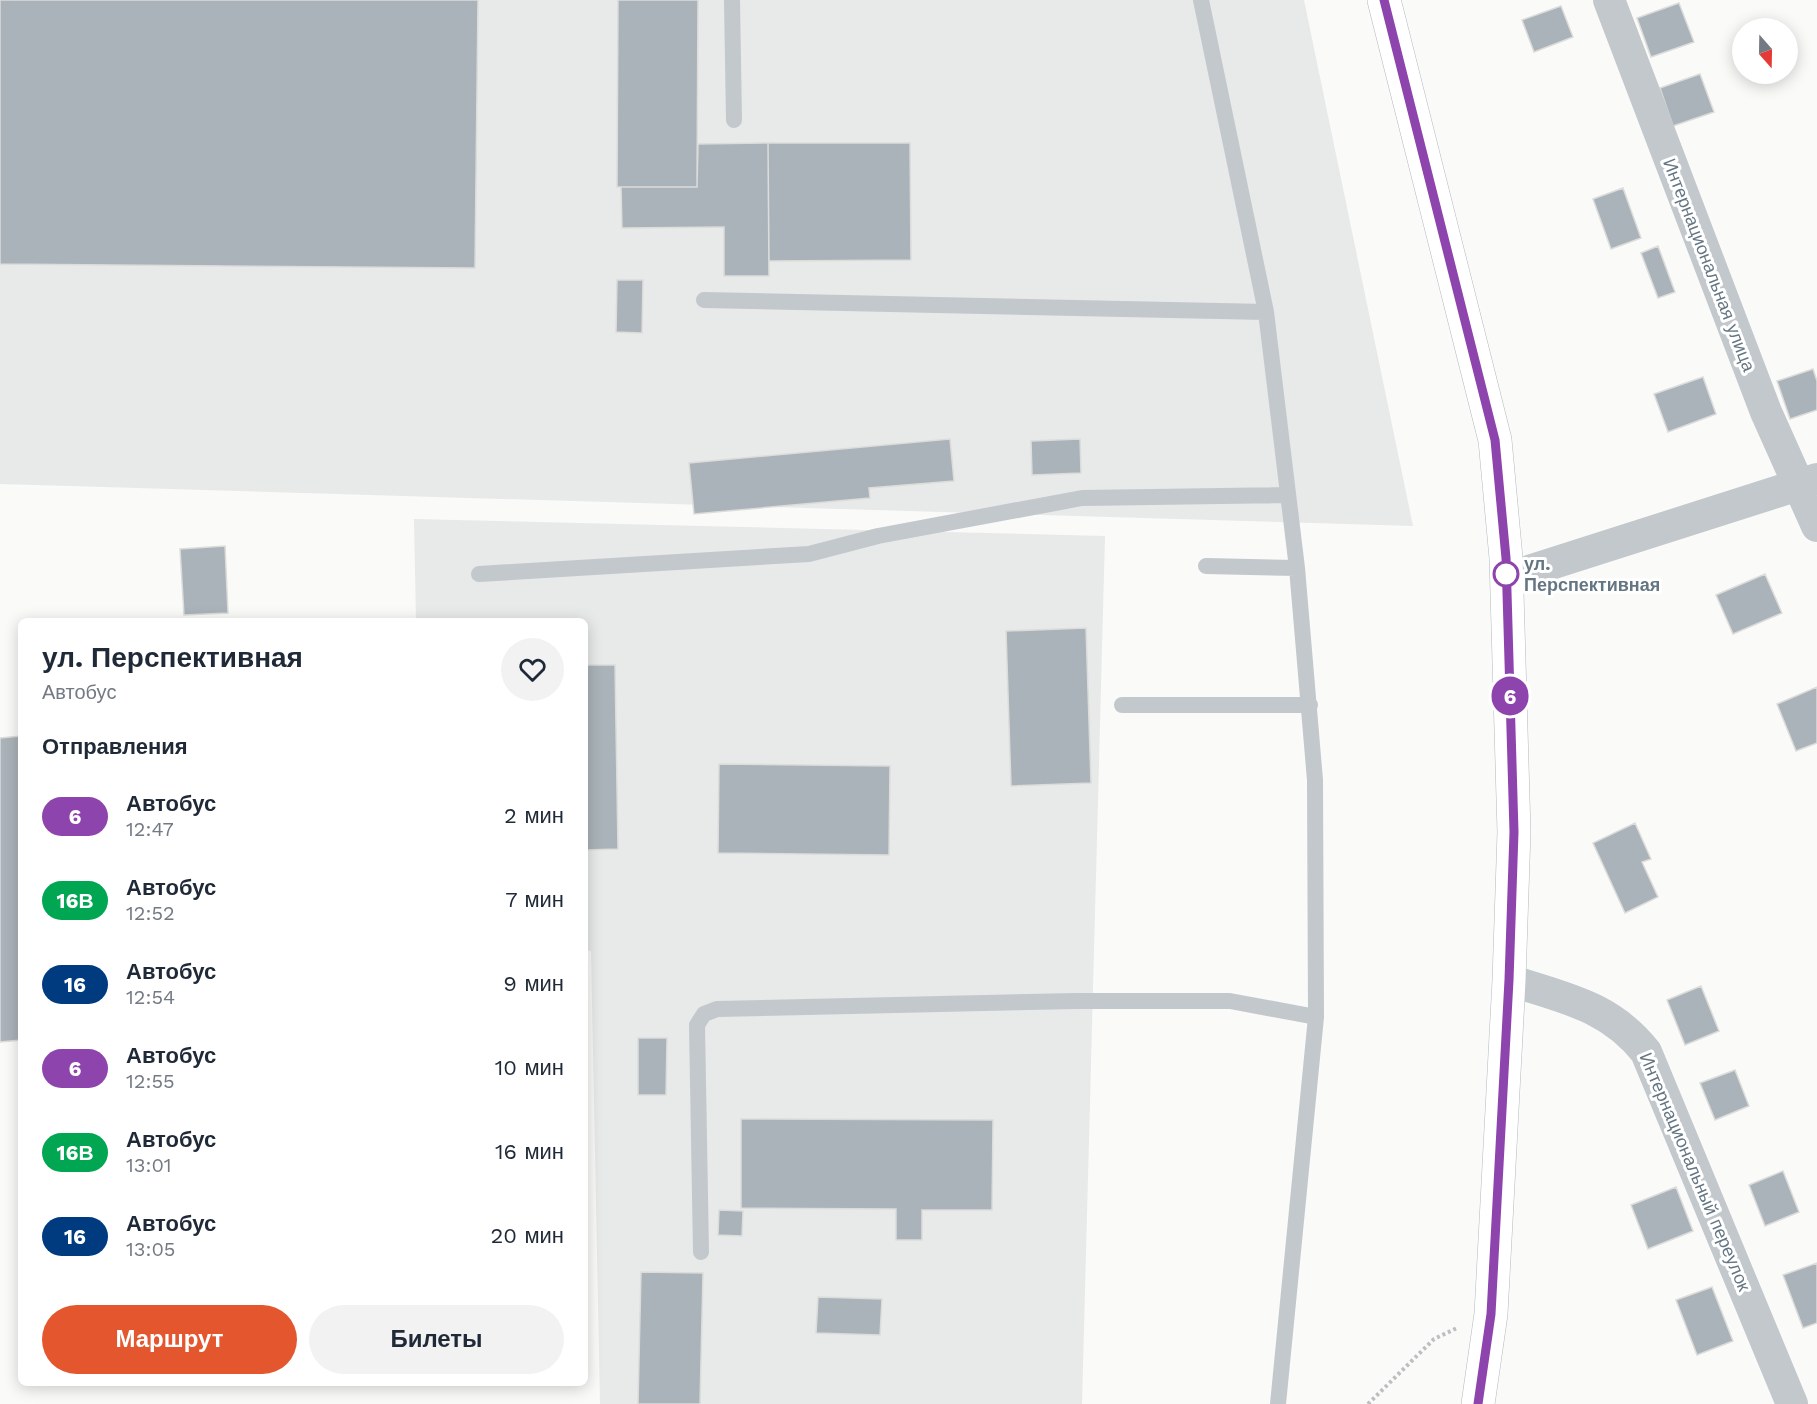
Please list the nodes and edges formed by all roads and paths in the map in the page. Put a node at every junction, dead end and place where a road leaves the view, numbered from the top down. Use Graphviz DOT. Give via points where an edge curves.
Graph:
graph roads {
  1 [pos="732,0"];
  2 [pos="1201,0"];
  3 [pos="1384,0"];
  4 [pos="1610,0"];
  5 [pos="734,120"];
  6 [pos="704,300"];
  7 [pos="1266,312"];
  8 [pos="1808,482"];
  9 [pos="1287,495"];
  10 [pos="1817,526"];
  11 [pos="1206,566"];
  12 [pos="1297,568"];
  13 [pos="478,574"];
  14 [pos="1507,578"];
  15 [pos="1122,705"];
  16 [pos="1310,705"];
  17 [pos="1509,980"];
  18 [pos="1316,1017"];
  19 [pos="701,1252"];
  20 [pos="1491,1314"];
  21 [pos="1278,1404"];
  22 [pos="1368,1404"];
  23 [pos="1478,1404"];
  24 [pos="1792,1404"];
  1 -- 5 [label="lane"];
  2 -- 7 [label="lane"];
  3 -- 14 [label="main road" via="1495,440"];
  4 -- 8 [label="street, Интернациональная улица" via="1761,401"];
  6 -- 7 [label="lane"];
  7 -- 9 [label="lane"];
  8 -- 10 [label="street, Интернациональная улица"];
  8 -- 14 [label="street"];
  9 -- 12 [label="lane"];
  9 -- 13 [label="lane" via="1082,498 878,536 809,554"];
  11 -- 12 [label="lane"];
  12 -- 16 [label="lane"];
  14 -- 17 [label="main road" via="1514,832"];
  15 -- 16 [label="lane"];
  16 -- 18 [label="lane" via="1315,780"];
  17 -- 20 [label="main road"];
  17 -- 24 [label="street, Интернациональный переулок" via="1609,1015 1646,1052"];
  18 -- 19 [label="lane" via="1230,1001 717,1009 704,1014 697,1025"];
  18 -- 21 [label="lane"];
  20 -- 22 [label="path" via="1434,1339"];
  20 -- 23 [label="main road"];
}
